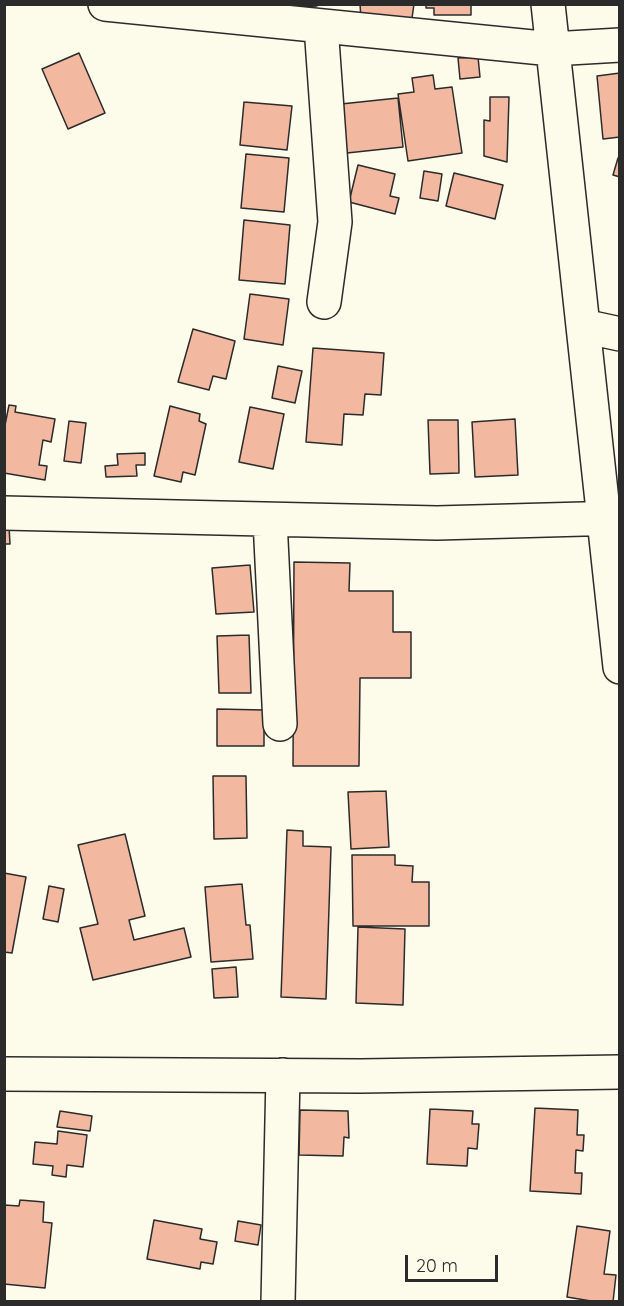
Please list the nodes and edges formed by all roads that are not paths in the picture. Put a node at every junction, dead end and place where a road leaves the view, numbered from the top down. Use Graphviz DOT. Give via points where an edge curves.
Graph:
graph roads {
  1 [pos="548,4"];
  2 [pos="112,5"];
  3 [pos="336,19"];
  4 [pos="620,45"];
  5 [pos="552,48"];
  6 [pos="324,302"];
  7 [pos="583,326"];
  8 [pos="620,334"];
  9 [pos="4,513"];
  10 [pos="612,518"];
  11 [pos="270,520"];
  12 [pos="620,667"];
  13 [pos="280,724"];
  14 [pos="620,1072"];
  15 [pos="4,1074"];
  16 [pos="283,1075"];
  17 [pos="278,1302"];
  1 -- 5 [label="street"];
  2 -- 3 [label="street"];
  3 -- 5 [label="street"];
  3 -- 6 [label="street" via="335,222"];
  4 -- 5 [label="street"];
  5 -- 7 [label="street"];
  7 -- 8 [label="street"];
  7 -- 10 [label="street"];
  9 -- 11 [label="street"];
  10 -- 11 [label="street" via="437,523"];
  10 -- 12 [label="street"];
  11 -- 13 [label="street"];
  14 -- 16 [label="street"];
  15 -- 16 [label="street"];
  16 -- 17 [label="street"];
}
